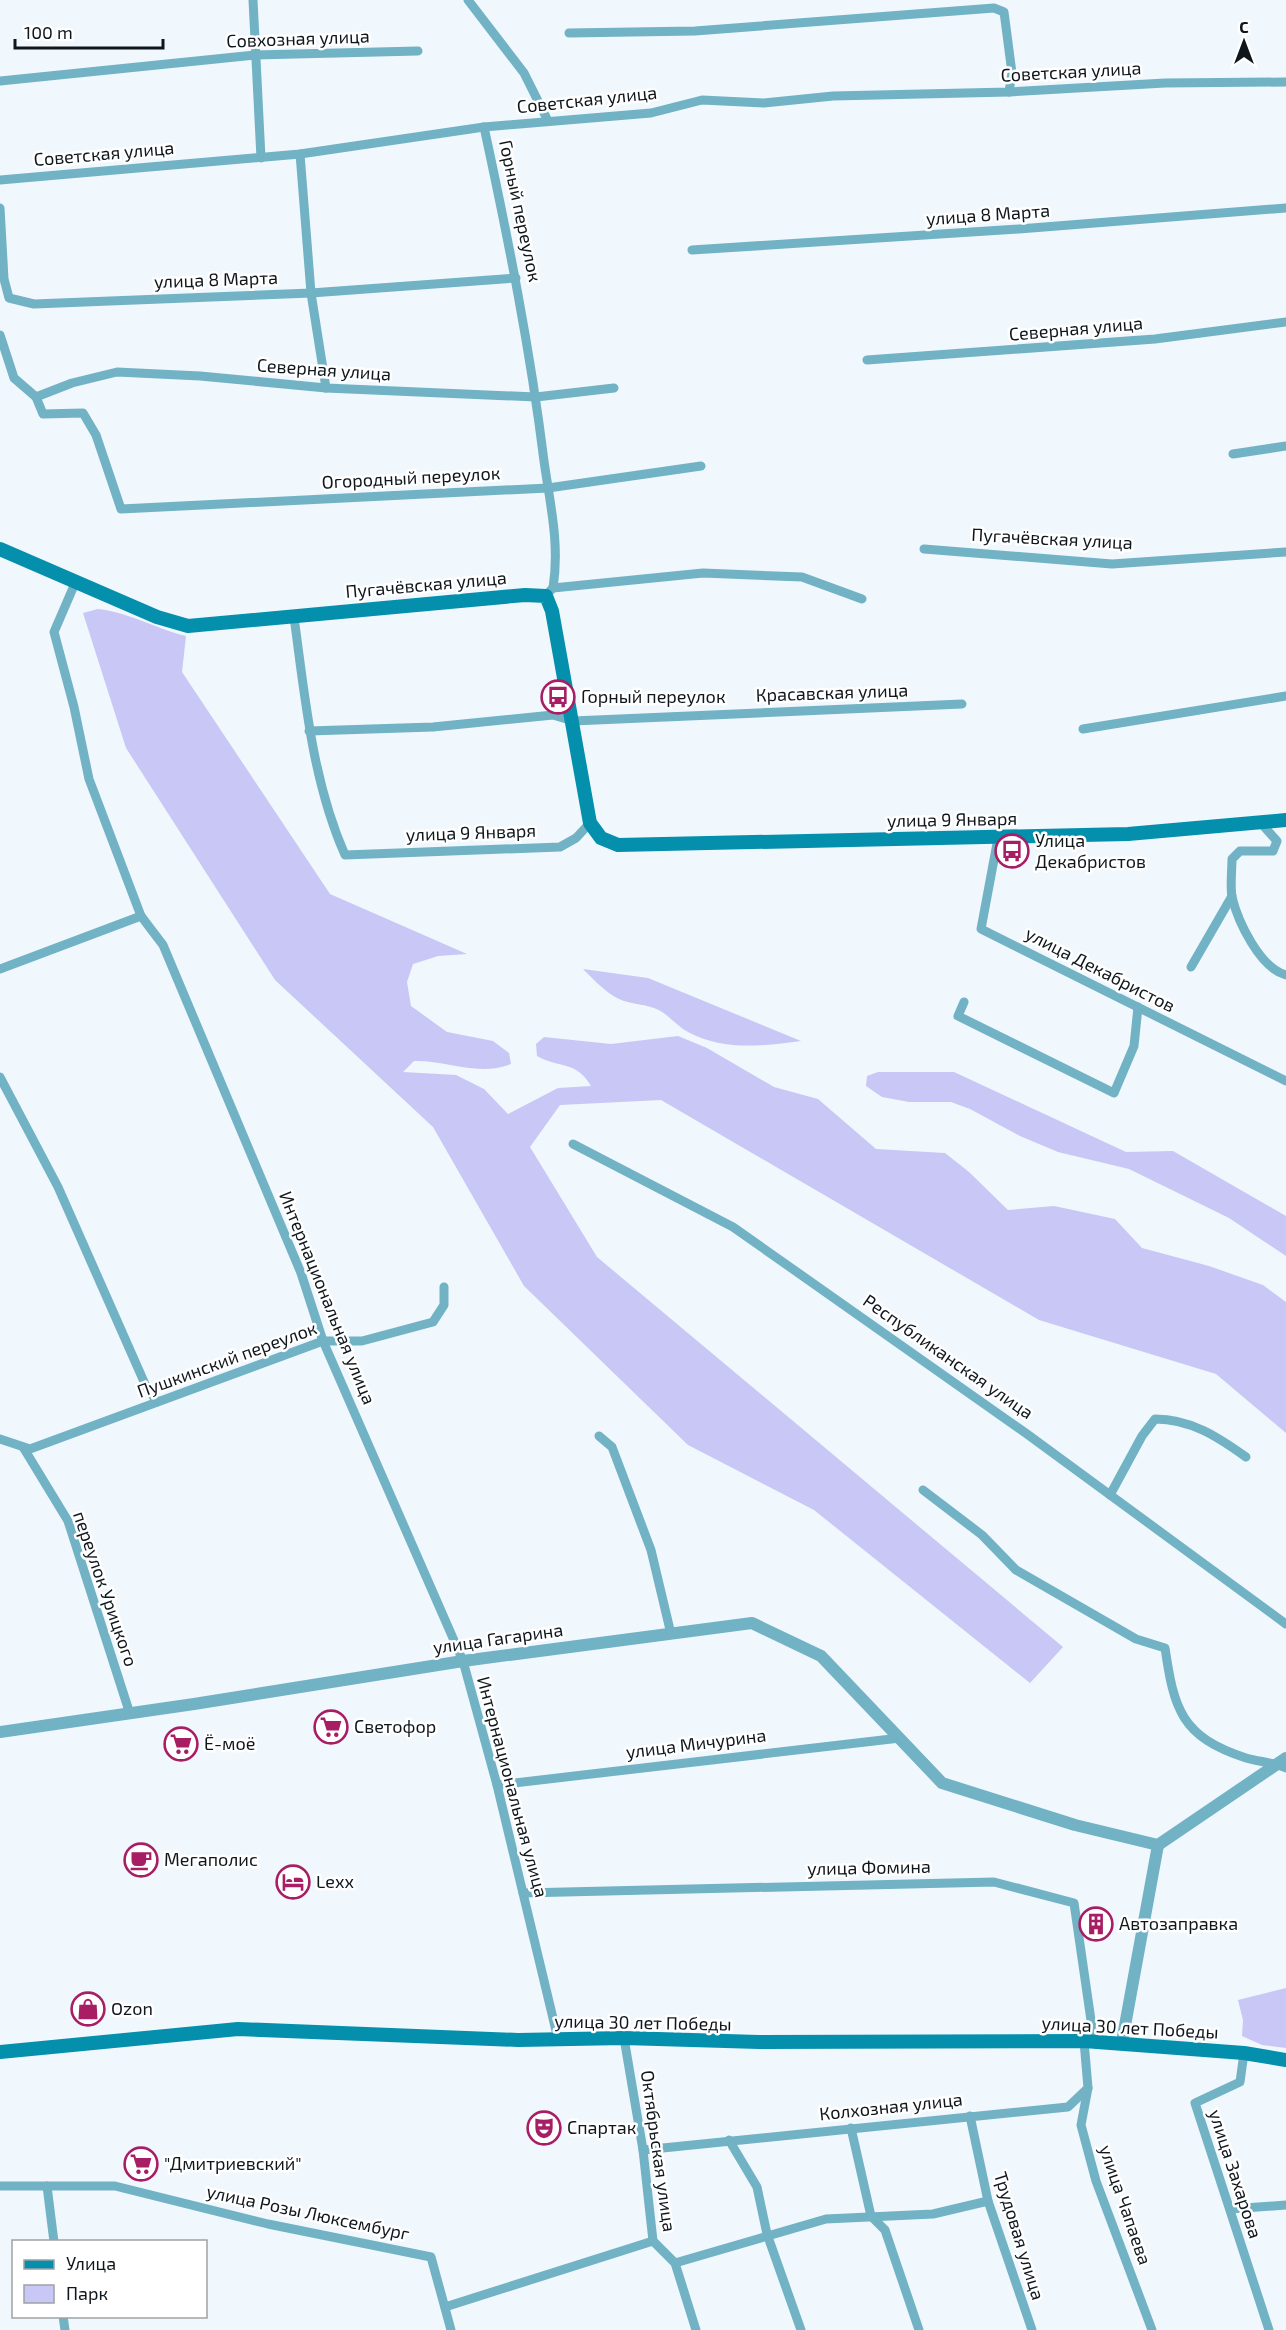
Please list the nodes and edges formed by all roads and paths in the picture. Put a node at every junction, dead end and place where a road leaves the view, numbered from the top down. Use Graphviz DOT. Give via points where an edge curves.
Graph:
graph roads {
  1 [pos="253,0"];
  2 [pos="468,0"];
  3 [pos="569,33"];
  4 [pos="418,51"];
  5 [pos="255,55"];
  6 [pos="0,81"];
  7 [pos="1286,82"];
  8 [pos="1009,92"];
  9 [pos="548,121"];
  10 [pos="484,127"];
  11 [pos="300,154"];
  12 [pos="261,158"];
  13 [pos="0,180"];
  14 [pos="0,208"];
  15 [pos="1286,208"];
  16 [pos="692,250"];
  17 [pos="516,278"];
  18 [pos="311,293"];
  19 [pos="1286,322"];
  20 [pos="0,335"];
  21 [pos="867,360"];
  22 [pos="326,388"];
  23 [pos="614,388"];
  24 [pos="36,397"];
  25 [pos="536,397"];
  26 [pos="1286,446"];
  27 [pos="1233,454"];
  28 [pos="701,466"];
  29 [pos="548,488"];
  30 [pos="0,549"];
  31 [pos="924,549"];
  32 [pos="1286,552"];
  33 [pos="76,581"];
  34 [pos="549,592"];
  35 [pos="862,600"];
  36 [pos="294,616"];
  37 [pos="1286,696"];
  38 [pos="962,705"];
  39 [pos="573,721"];
  40 [pos="1083,729"];
  41 [pos="309,731"];
  42 [pos="1286,820"];
  43 [pos="1260,822"];
  44 [pos="590,823"];
  45 [pos="998,838"];
  46 [pos="1232,896"];
  47 [pos="141,916"];
  48 [pos="1191,967"];
  49 [pos="0,969"];
  50 [pos="1286,975"];
  51 [pos="964,1002"];
  52 [pos="1138,1007"];
  53 [pos="0,1077"];
  54 [pos="1286,1081"];
  55 [pos="573,1144"];
  56 [pos="444,1287"];
  57 [pos="323,1341"];
  58 [pos="157,1402"];
  59 [pos="599,1436"];
  60 [pos="0,1439"];
  61 [pos="23,1447"];
  62 [pos="1246,1457"];
  63 [pos="923,1490"];
  64 [pos="1110,1495"];
  65 [pos="1286,1624"];
  66 [pos="671,1634"];
  67 [pos="463,1660"];
  68 [pos="130,1714"];
  69 [pos="0,1732"];
  70 [pos="900,1738"];
  71 [pos="1283,1763"];
  72 [pos="497,1785"];
  73 [pos="1158,1845"];
  74 [pos="523,1893"];
  75 [pos="624,2038"];
  76 [pos="558,2039"];
  77 [pos="1089,2041"];
  78 [pos="1122,2042"];
  79 [pos="0,2052"];
  80 [pos="1244,2053"];
  81 [pos="1286,2060"];
  82 [pos="1088,2088"];
  83 [pos="970,2116"];
  84 [pos="851,2128"];
  85 [pos="729,2140"];
  86 [pos="643,2150"];
  87 [pos="0,2186"];
  88 [pos="46,2186"];
  89 [pos="988,2201"];
  90 [pos="1286,2205"];
  91 [pos="1230,2209"];
  92 [pos="871,2216"];
  93 [pos="767,2234"];
  94 [pos="54,2240"];
  95 [pos="653,2241"];
  96 [pos="675,2263"];
  97 [pos="445,2307"];
  98 [pos="451,2330"];
  99 [pos="696,2330"];
  100 [pos="801,2330"];
  101 [pos="919,2330"];
  102 [pos="1032,2330"];
  103 [pos="1152,2330"];
  104 [pos="1269,2330"];
  1 -- 5 [label="street"];
  2 -- 9 [label="street" via="524,72"];
  3 -- 8 [label="street" via="695,30 994,8 1004,12 1012,73"];
  4 -- 5 [label="street, Совхозная улица"];
  5 -- 6 [label="street, Совхозная улица"];
  5 -- 12 [label="street"];
  7 -- 8 [label="street, Советская улица" via="1165,83"];
  8 -- 9 [label="street, Советская улица" via="833,96 764,103 702,100 651,113"];
  9 -- 10 [label="street, Советская улица"];
  10 -- 11 [label="street, Советская улица"];
  10 -- 17 [label="street, Горный переулок"];
  11 -- 12 [label="street, Советская улица"];
  11 -- 18 [label="street"];
  12 -- 13 [label="street, Советская улица"];
  14 -- 18 [label="street, улица 8 Марта" via="4,279 9,298 34,304"];
  15 -- 16 [label="street, улица 8 Марта" via="1019,230"];
  17 -- 18 [label="street, улица 8 Марта"];
  17 -- 25 [label="street, Горный переулок"];
  18 -- 22 [label="street"];
  19 -- 21 [label="street, Северная улица" via="1144,340"];
  20 -- 24 [label="street" via="14,378"];
  22 -- 24 [label="street, Северная улица" via="117,372 72,382"];
  22 -- 25 [label="street, Северная улица"];
  23 -- 25 [label="street, Северная улица"];
  24 -- 29 [label="street, Огородный переулок" via="43,414 83,413 96,435 122,508"];
  25 -- 29 [label="street, Горный переулок"];
  26 -- 27 [label="street"];
  28 -- 29 [label="street, Огородный переулок"];
  29 -- 34 [label="street, Горный переулок" via="558,558"];
  30 -- 33 [label="main road, Пугачёвская улица"];
  31 -- 32 [label="street, Пугачёвская улица" via="1112,564"];
  33 -- 36 [label="main road, Пугачёвская улица" via="157,617 188,626"];
  33 -- 47 [label="street, Интернациональная улица" via="54,632 89,779"];
  34 -- 35 [label="street, Пугачёвская улица" via="703,573 802,577"];
  34 -- 36 [label="main road, Пугачёвская улица"];
  34 -- 39 [label="main road, Горный переулок"];
  36 -- 41 [label="street"];
  37 -- 40 [label="street"];
  38 -- 39 [label="street, Красавская улица"];
  39 -- 41 [label="street, Красавская улица" via="553,715 433,727"];
  39 -- 44 [label="main road, Горный переулок"];
  41 -- 44 [label="street, улица 9 Января" via="330,820 345,855 560,847"];
  42 -- 43 [label="main road, улица 9 Января"];
  43 -- 45 [label="main road, улица 9 Января" via="1128,834"];
  43 -- 46 [label="street" via="1277,841 1273,851 1240,851 1232,859"];
  44 -- 45 [label="main road, улица 9 Января" via="602,838 618,845"];
  45 -- 52 [label="street, улица Декабристов" via="981,929"];
  46 -- 48 [label="street"];
  46 -- 50 [label="street" via="1263,961"];
  47 -- 49 [label="street"];
  47 -- 57 [label="street, Интернациональная улица" via="163,945 301,1273"];
  51 -- 52 [label="street" via="958,1016 1114,1093 1134,1046"];
  52 -- 54 [label="street, улица Декабристов"];
  53 -- 58 [label="street" via="58,1187 145,1384"];
  55 -- 64 [label="street, Республиканская улица" via="733,1227"];
  56 -- 57 [label="street, Пушкинский переулок" via="444,1305 433,1322 362,1341"];
  57 -- 58 [label="street, Пушкинский переулок"];
  57 -- 67 [label="street, Интернациональная улица"];
  58 -- 61 [label="street, Пушкинский переулок" via="30,1449"];
  59 -- 66 [label="street" via="612,1447 651,1550"];
  60 -- 61 [label="street"];
  61 -- 68 [label="street, переулок Урицкого" via="68,1521"];
  62 -- 64 [label="street" via="1198,1427 1155,1419"];
  63 -- 71 [label="street" via="982,1535 1016,1570 1136,1639 1165,1648 1177,1708 1202,1736 1233,1753"];
  64 -- 65 [label="street, Республиканская улица"];
  66 -- 67 [label="street, улица Гагарина"];
  66 -- 70 [label="street, улица Гагарина" via="752,1623 821,1656"];
  67 -- 68 [label="street, улица Гагарина"];
  67 -- 72 [label="street, Интернациональная улица"];
  68 -- 69 [label="street, улица Гагарина"];
  70 -- 72 [label="street, улица Мичурина"];
  70 -- 73 [label="street, улица Гагарина" via="942,1783 1075,1825"];
  71 -- 73 [label="street"];
  72 -- 74 [label="street, Интернациональная улица"];
  73 -- 78 [label="street"];
  74 -- 76 [label="street, Интернациональная улица"];
  74 -- 77 [label="street, улица Фомина" via="994,1882 1074,1903"];
  75 -- 76 [label="main road, улица 30 лет Победы"];
  75 -- 77 [label="main road, улица 30 лет Победы" via="759,2042"];
  75 -- 86 [label="street, Октябрьская улица"];
  76 -- 79 [label="main road, улица 30 лет Победы" via="238,2030"];
  77 -- 78 [label="main road, улица 30 лет Победы"];
  77 -- 82 [label="street"];
  78 -- 80 [label="main road, улица 30 лет Победы"];
  80 -- 81 [label="main road, улица 30 лет Победы"];
  80 -- 91 [label="street, улица Захарова" via="1240,2082 1195,2103"];
  82 -- 83 [label="street, Колхозная улица" via="1068,2107"];
  82 -- 103 [label="street, улица Чапаева" via="1081,2125 1096,2181"];
  83 -- 84 [label="street, Колхозная улица"];
  83 -- 89 [label="street, Трудовая улица"];
  84 -- 85 [label="street, Колхозная улица"];
  84 -- 92 [label="street"];
  85 -- 86 [label="street, Колхозная улица"];
  85 -- 93 [label="street" via="757,2187"];
  86 -- 95 [label="street, Октябрьская улица"];
  87 -- 88 [label="street, улица Розы Люксембург"];
  88 -- 94 [label="street"];
  88 -- 97 [label="street, улица Розы Люксембург" via="115,2186 268,2224 430,2257"];
  89 -- 92 [label="street" via="933,2214"];
  89 -- 102 [label="street, Трудовая улица"];
  90 -- 91 [label="street"];
  91 -- 104 [label="street, улица Захарова"];
  92 -- 93 [label="street" via="826,2219"];
  92 -- 101 [label="street" via="885,2230"];
  93 -- 96 [label="street"];
  93 -- 100 [label="street"];
  95 -- 96 [label="street, Октябрьская улица"];
  95 -- 97 [label="street"];
  96 -- 99 [label="street, Октябрьская улица"];
  97 -- 98 [label="street"];
}
